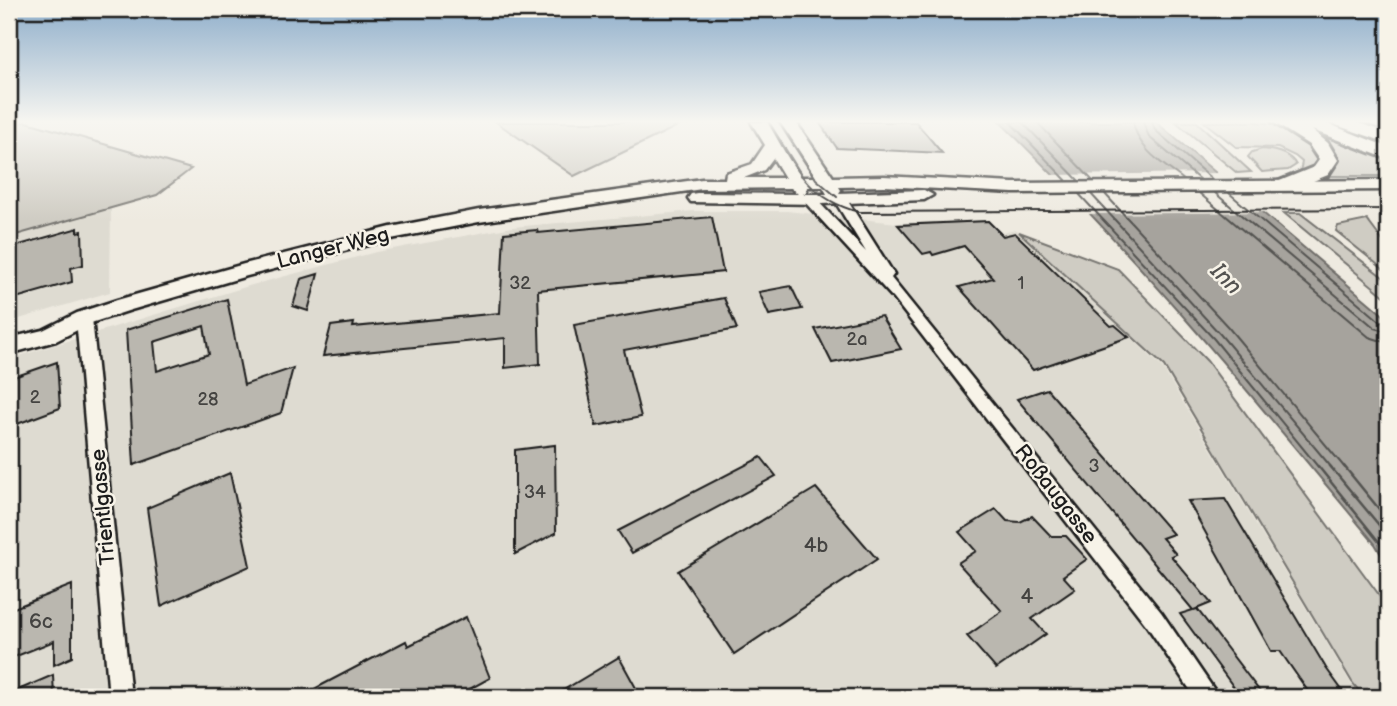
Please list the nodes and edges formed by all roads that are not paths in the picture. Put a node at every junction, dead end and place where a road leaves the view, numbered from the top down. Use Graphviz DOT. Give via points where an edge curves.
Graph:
graph roads {
  1 [pos="767,155"];
  2 [pos="778,155"];
  3 [pos="809,155"];
  4 [pos="1326,155"];
  5 [pos="816,165"];
  6 [pos="868,181"];
  7 [pos="794,182"];
  8 [pos="828,182"];
  9 [pos="702,184"];
  10 [pos="1284,186"];
  11 [pos="1386,186"];
  12 [pos="1013,188"];
  13 [pos="839,198"];
  14 [pos="808,199"];
  15 [pos="586,201"];
  16 [pos="899,295"];
  17 [pos="84,318"];
  18 [pos="9,336"];
  19 [pos="9,346"];
  20 [pos="120,697"];
  21 [pos="1208,697"];
  1 -- 9 [label="main road" via="758,167"];
  2 -- 7 [label="main road"];
  3 -- 5 [label="main road"];
  4 -- 10 [label="main road" via="1329,160 1321,171"];
  5 -- 6 [label="main road"];
  5 -- 8 [label="main road"];
  6 -- 8 [label="main road, Langer Weg"];
  6 -- 12 [label="main road"];
  7 -- 8 [label="main road, Langer Weg"];
  7 -- 9 [label="main road, Langer Weg"];
  7 -- 14 [label="main road"];
  8 -- 13 [label="main road"];
  9 -- 15 [label="main road, Langer Weg"];
  10 -- 11 [label="main road"];
  10 -- 12 [label="main road"];
  12 -- 13 [label="main road, Langer Weg"];
  13 -- 14 [label="main road, Langer Weg"];
  13 -- 16 [label="street, Roßaugasse"];
  14 -- 15 [label="main road, Langer Weg"];
  14 -- 16 [label="street, Roßaugasse"];
  15 -- 17 [label="main road, Langer Weg" via="391,233 244,270"];
  16 -- 21 [label="street, Roßaugasse" via="1145,608"];
  17 -- 18 [label="main road, Langer Weg"];
  17 -- 19 [label="main road, Langer Weg" via="49,336"];
  17 -- 20 [label="street, Trientlgasse"];
}
